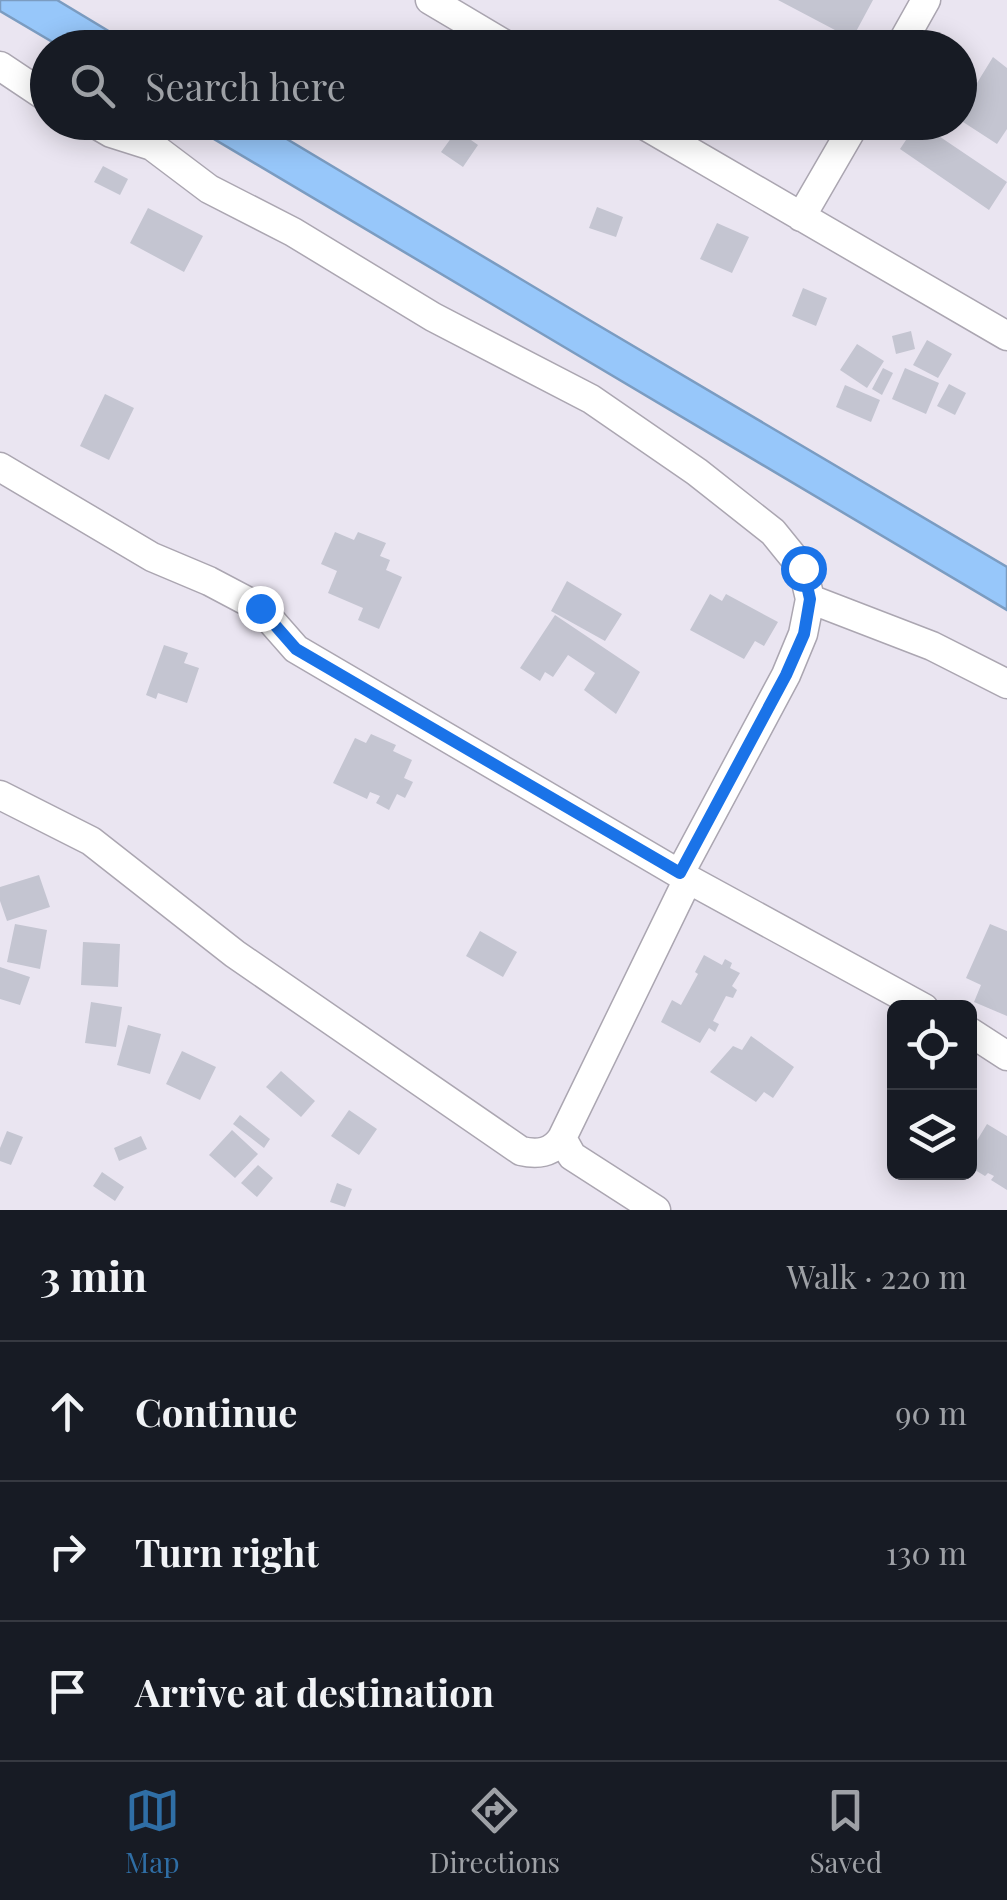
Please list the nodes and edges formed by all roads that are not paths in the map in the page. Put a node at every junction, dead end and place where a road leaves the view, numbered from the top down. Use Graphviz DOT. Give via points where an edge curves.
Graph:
graph roads {
  1 [pos="430,0"];
  2 [pos="926,0"];
  3 [pos="481,30"];
  4 [pos="909,30"];
  5 [pos="0,66"];
  6 [pos="30,86"];
  7 [pos="134,140"];
  8 [pos="670,140"];
  9 [pos="846,140"];
  10 [pos="801,217"];
  11 [pos="1007,336"];
  12 [pos="0,467"];
  13 [pos="810,599"];
  14 [pos="1007,684"];
  15 [pos="0,795"];
  16 [pos="684,876"];
  17 [pos="909,1000"];
  18 [pos="977,1037"];
  19 [pos="1007,1056"];
  20 [pos="562,1138"];
  21 [pos="656,1210"];
  1 -- 3 [label="street"];
  2 -- 4 [label="street"];
  5 -- 6 [label="street"];
  7 -- 13 [label="street" via="209,190 591,399 773,532 803,568"];
  8 -- 10 [label="street"];
  9 -- 10 [label="street"];
  10 -- 11 [label="street"];
  12 -- 16 [label="street" via="152,557 260,608 296,649"];
  13 -- 14 [label="street" via="932,646"];
  13 -- 16 [label="street" via="786,675"];
  15 -- 20 [label="street" via="91,841 235,954 521,1150 535,1154"];
  16 -- 17 [label="street"];
  16 -- 20 [label="street"];
  18 -- 19 [label="street"];
  20 -- 21 [label="street" via="572,1156"];
}
